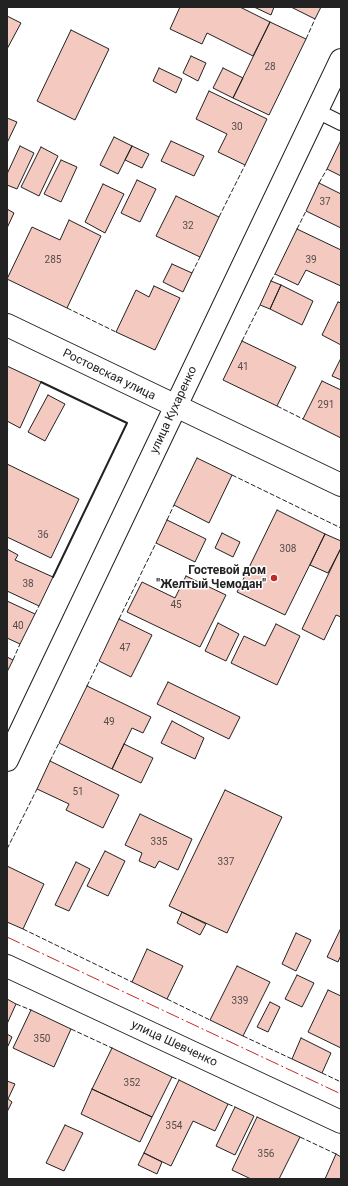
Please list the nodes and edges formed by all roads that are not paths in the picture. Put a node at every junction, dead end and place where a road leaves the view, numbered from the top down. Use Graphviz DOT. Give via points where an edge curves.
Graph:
graph roads {
  1 [pos="341,60"];
  2 [pos="317,111"];
  3 [pos="341,123"];
  4 [pos="7,325"];
  5 [pos="175,406"];
  6 [pos="341,485"];
  7 [pos="7,760"];
  8 [pos="7,966"];
  9 [pos="341,1122"];
  1 -- 2 [label="street, улица Кухаренко"];
  2 -- 3 [label="lane"];
  2 -- 5 [label="street, улица Кухаренко"];
  4 -- 5 [label="street, Ростовская улица"];
  5 -- 6 [label="street, Ростовская улица"];
  5 -- 7 [label="street, улица Кухаренко"];
  8 -- 9 [label="street, улица Шевченко"];
}
